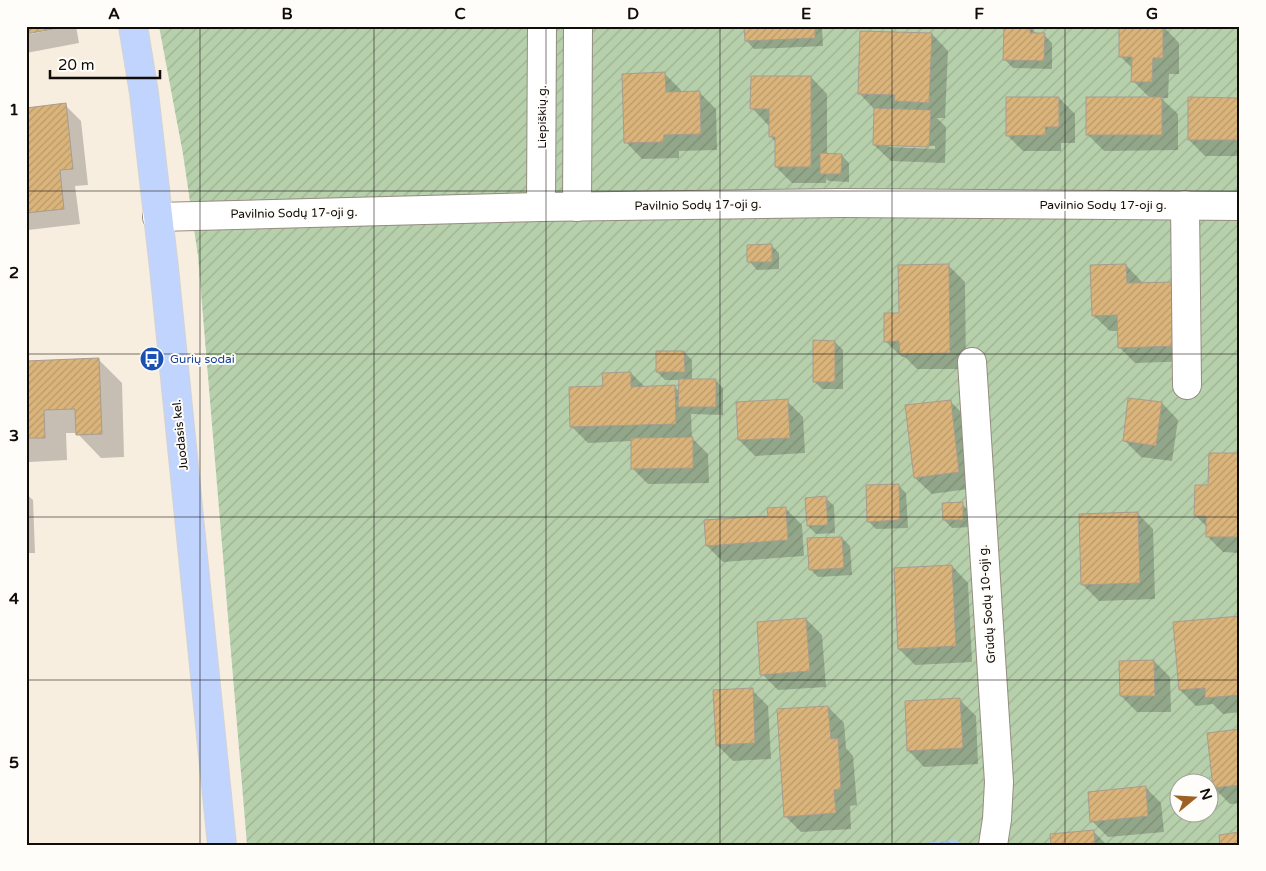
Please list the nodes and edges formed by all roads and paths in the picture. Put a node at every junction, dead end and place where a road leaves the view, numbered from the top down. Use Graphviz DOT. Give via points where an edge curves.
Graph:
graph roads {
  1 [pos="133,26"];
  2 [pos="542,26"];
  3 [pos="578,26"];
  4 [pos="1184,206"];
  5 [pos="1240,206"];
  6 [pos="541,207"];
  7 [pos="578,207"];
  8 [pos="157,217"];
  9 [pos="972,362"];
  10 [pos="1187,386"];
  11 [pos="222,845"];
  12 [pos="993,845"];
  1 -- 8 [label="main road, Juodasis kel." via="144,93"];
  2 -- 6 [label="street, Liepiškių g."];
  3 -- 7 [label="street"];
  4 -- 5 [label="street, Pavilnio Sodų 17-oji g."];
  4 -- 7 [label="street, Pavilnio Sodų 17-oji g." via="841,203"];
  4 -- 10 [label="street"];
  6 -- 7 [label="street, Pavilnio Sodų 17-oji g."];
  6 -- 8 [label="street, Pavilnio Sodų 17-oji g."];
  8 -- 11 [label="main road, Juodasis kel."];
  9 -- 12 [label="street, Grūdų Sodų 10-oji g." via="999,782"];
}
